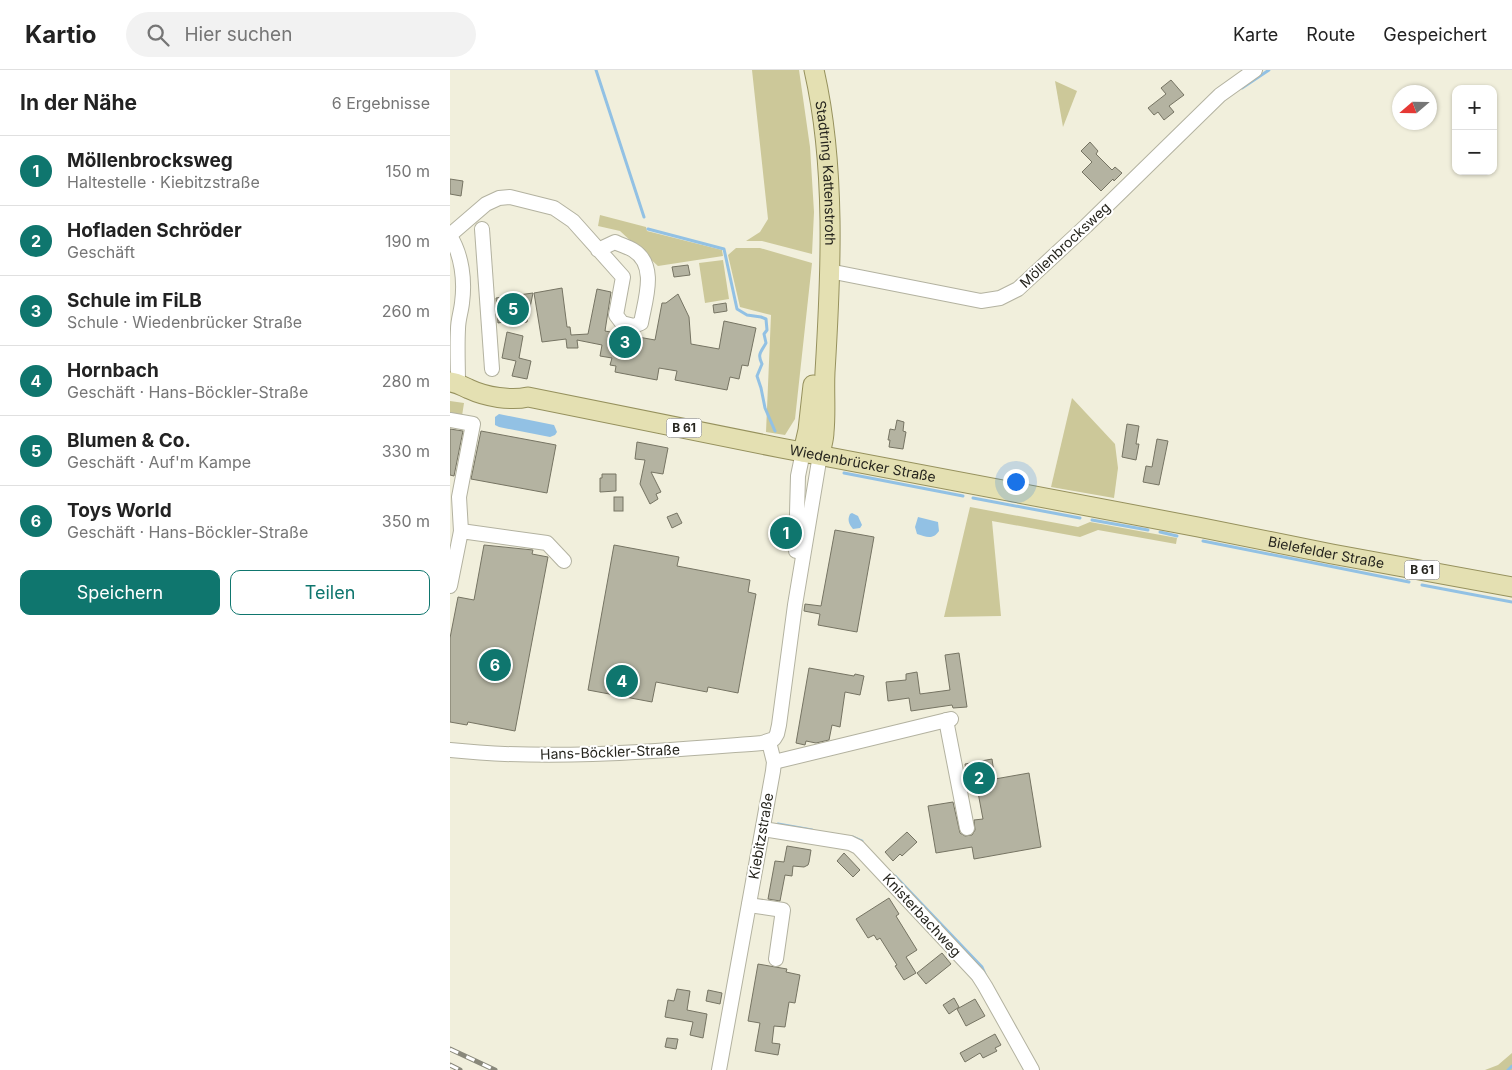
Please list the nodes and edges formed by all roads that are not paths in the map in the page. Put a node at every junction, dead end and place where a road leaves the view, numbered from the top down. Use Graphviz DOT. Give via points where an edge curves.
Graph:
graph roads {
  1 [pos="814,70"];
  2 [pos="1255,70"];
  3 [pos="482,229"];
  4 [pos="450,235"];
  5 [pos="597,248"];
  6 [pos="829,274"];
  7 [pos="486,285"];
  8 [pos="464,286"];
  9 [pos="452,340"];
  10 [pos="492,369"];
  11 [pos="454,383"];
  12 [pos="450,420"];
  13 [pos="811,453"];
  14 [pos="1198,527"];
  15 [pos="461,531"];
  16 [pos="564,561"];
  17 [pos="450,586"];
  18 [pos="1512,587"];
  19 [pos="769,742"];
  20 [pos="450,750"];
  21 [pos="774,762"];
  22 [pos="967,828"];
  23 [pos="763,829"];
  24 [pos="749,905"];
  25 [pos="776,959"];
  26 [pos="719,1070"];
  27 [pos="1032,1070"];
  1 -- 6 [label="main road, Stadtring Kattenstroth" via="826,144"];
  2 -- 6 [label="street, Möllenbrocksweg" via="1220,96 1018,290 1000,298 981,300"];
  3 -- 7 [label="street"];
  4 -- 5 [label="street" via="486,204 510,197 554,208 572,221"];
  4 -- 8 [label="street" via="461,262"];
  5 -- 5 [label="street" via="623,277 616,315 622,323 634,326 641,323 649,276 645,262 635,251 615,242"];
  6 -- 13 [label="main road, Stadtring Kattenstroth" via="824,432"];
  7 -- 8 [label="street"];
  7 -- 10 [label="street"];
  8 -- 9 [label="street"];
  9 -- 11 [label="street"];
  11 -- 13 [label="main road, Wiedenbrücker Straße / B 61" via="481,393 517,400 528,397"];
  12 -- 15 [label="street" via="473,424 459,497"];
  13 -- 14 [label="main road, Wiedenbrücker Straße / B 61" via="1090,511"];
  13 -- 19 [label="street" via="779,725 777,734"];
  14 -- 18 [label="main road, Bielefelder Straße / B 61"];
  15 -- 16 [label="street" via="547,543"];
  15 -- 17 [label="street"];
  19 -- 20 [label="street, Hans-Böckler-Straße" via="596,754 516,755"];
  19 -- 21 [label="street, Kiebitzstraße"];
  21 -- 22 [label="street" via="948,720"];
  21 -- 23 [label="street, Kiebitzstraße"];
  23 -- 24 [label="street, Kiebitzstraße"];
  23 -- 27 [label="street, Knisterbachweg" via="858,847 978,976"];
  24 -- 25 [label="street" via="783,910"];
  24 -- 26 [label="street, Kiebitzstraße"];
}
